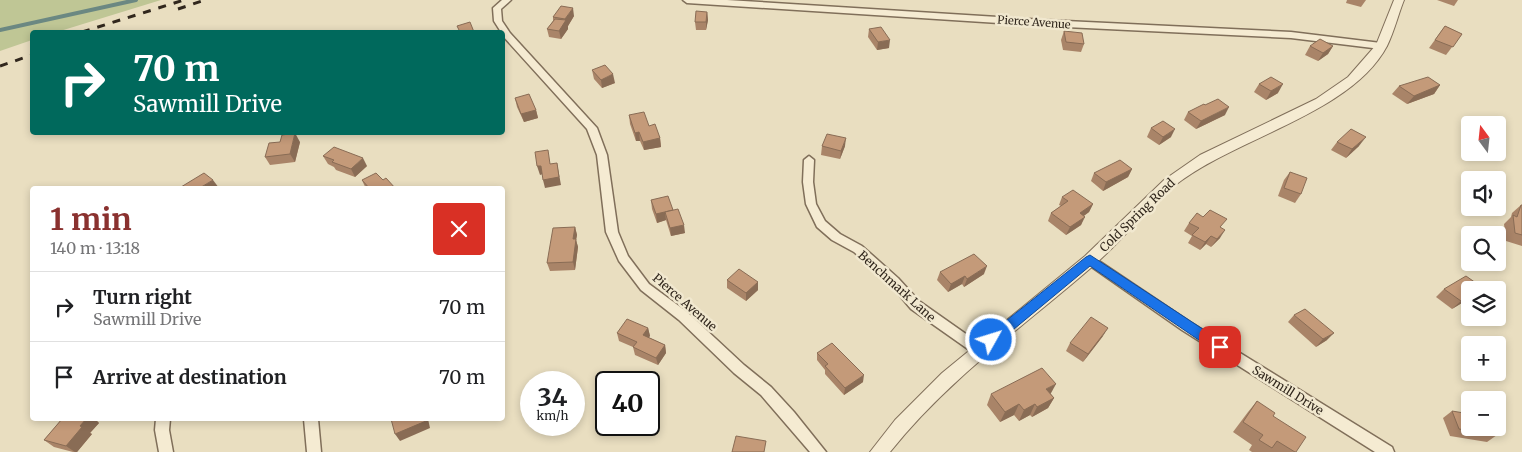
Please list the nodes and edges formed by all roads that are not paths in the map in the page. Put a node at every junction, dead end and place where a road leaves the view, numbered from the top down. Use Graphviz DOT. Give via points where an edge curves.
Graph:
graph roads {
  1 [pos="507,0"];
  2 [pos="688,0"];
  3 [pos="1399,0"];
  4 [pos="1381,46"];
  5 [pos="809,160"];
  6 [pos="1090,260"];
  7 [pos="979,350"];
  8 [pos="163,421"];
  9 [pos="311,421"];
  10 [pos="166,452"];
  11 [pos="314,452"];
  12 [pos="819,452"];
  13 [pos="879,452"];
  14 [pos="1387,452"];
  1 -- 12 [label="street, Pierce Avenue" via="497,8 498,21 533,65 592,128 602,155 612,232 623,258 645,287 766,391"];
  2 -- 4 [label="street, Pierce Avenue" via="1290,35"];
  3 -- 4 [label="street, Cold Spring Road"];
  4 -- 6 [label="street, Cold Spring Road" via="1365,67 1320,102 1205,158 1168,183"];
  5 -- 7 [label="street, Benchmark Lane" via="811,204 821,224 858,249 915,305"];
  6 -- 7 [label="street, Cold Spring Road"];
  6 -- 14 [label="street, Sawmill Drive" via="1186,326"];
  7 -- 13 [label="street, Cold Spring Road" via="908,418"];
  8 -- 10 [label="street"];
  9 -- 11 [label="street"];
}
